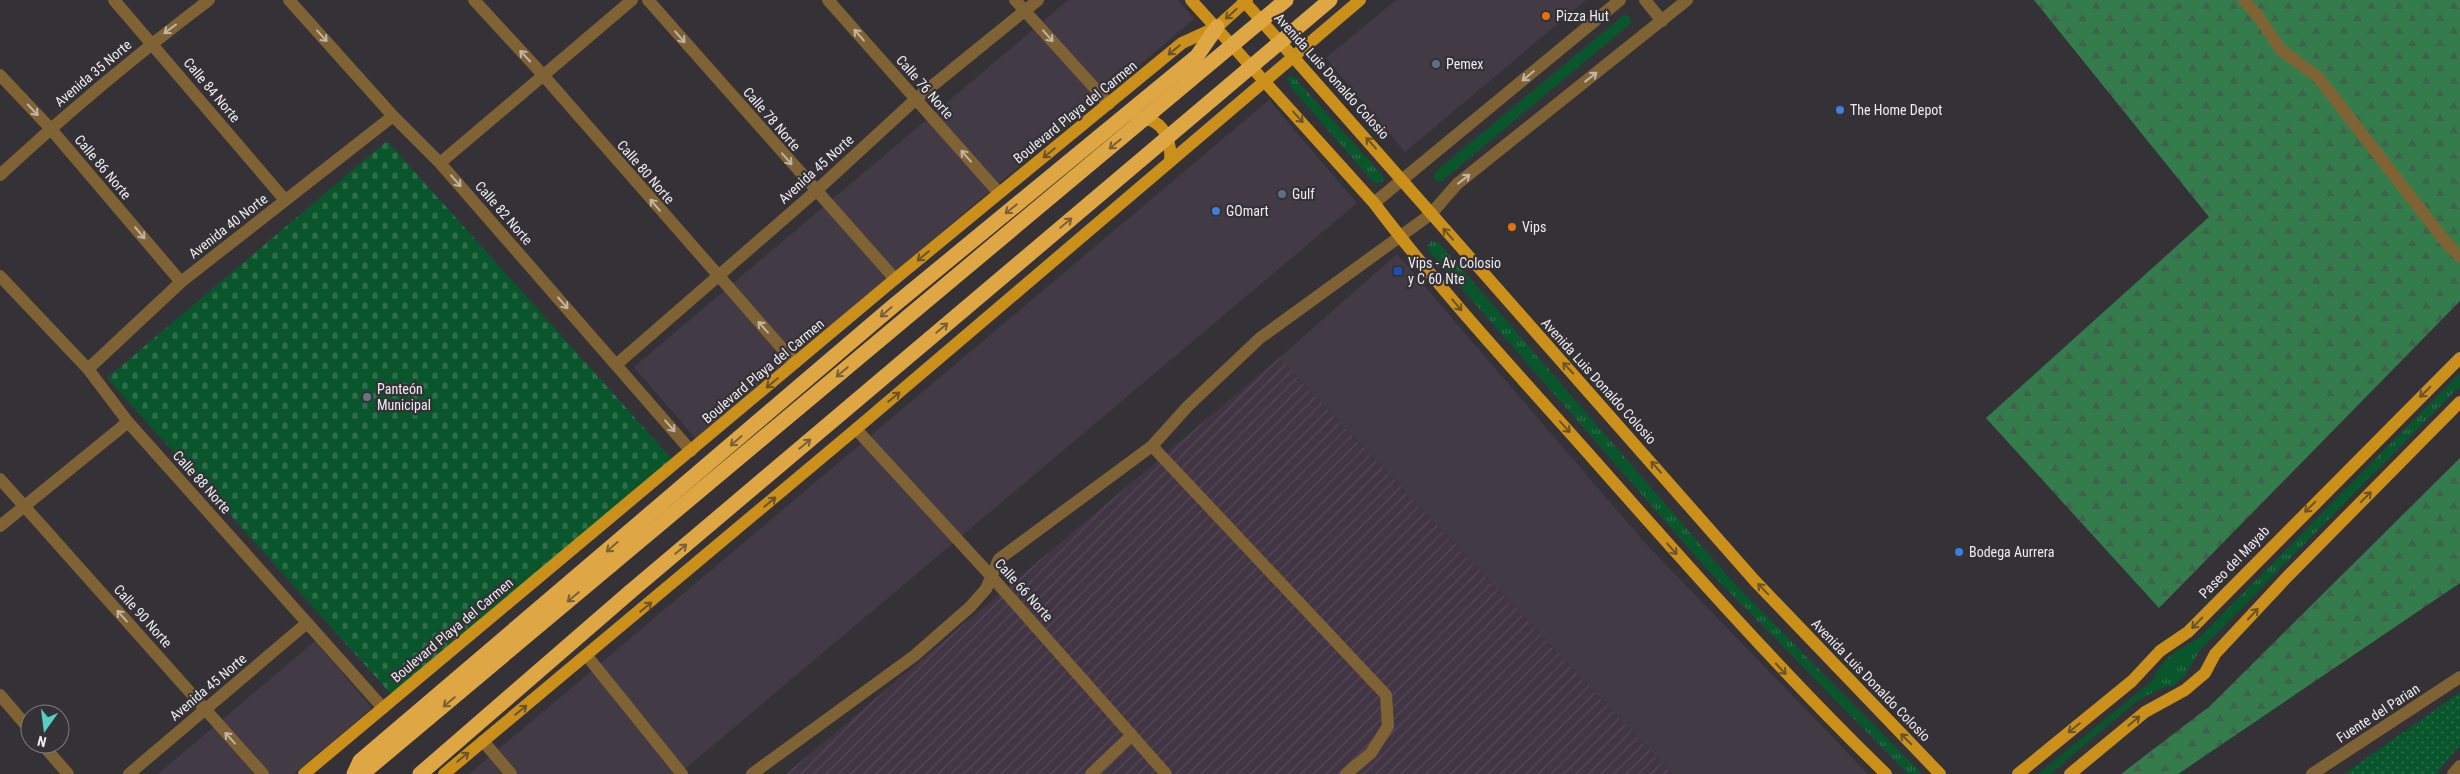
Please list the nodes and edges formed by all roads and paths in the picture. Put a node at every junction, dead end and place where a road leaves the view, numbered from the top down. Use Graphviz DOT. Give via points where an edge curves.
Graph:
graph roads {
  1 [pos="114,0"];
  2 [pos="209,0"];
  3 [pos="289,0"];
  4 [pos="474,0"];
  5 [pos="632,0"];
  6 [pos="648,0"];
  7 [pos="828,0"];
  8 [pos="1015,0"];
  9 [pos="1038,0"];
  10 [pos="1190,0"];
  11 [pos="1286,0"];
  12 [pos="1330,0"];
  13 [pos="1360,0"];
  14 [pos="1620,0"];
  15 [pos="1645,0"];
  16 [pos="1687,0"];
  17 [pos="2244,0"];
  18 [pos="1245,1"];
  19 [pos="1025,11"];
  20 [pos="1662,21"];
  21 [pos="1217,27"];
  22 [pos="153,42"];
  23 [pos="1294,56"];
  24 [pos="0,75"];
  25 [pos="543,76"];
  26 [pos="1265,81"];
  27 [pos="916,99"];
  28 [pos="1109,104"];
  29 [pos="393,116"];
  30 [pos="1119,120"];
  31 [pos="50,128"];
  32 [pos="1170,162"];
  33 [pos="440,163"];
  34 [pos="0,175"];
  35 [pos="1403,180"];
  36 [pos="816,191"];
  37 [pos="999,193"];
  38 [pos="285,200"];
  39 [pos="1374,203"];
  40 [pos="1431,214"];
  41 [pos="1399,236"];
  42 [pos="2460,257"];
  43 [pos="0,276"];
  44 [pos="717,276"];
  45 [pos="895,279"];
  46 [pos="181,282"];
  47 [pos="2460,358"];
  48 [pos="795,363"];
  49 [pos="617,364"];
  50 [pos="88,369"];
  51 [pos="2460,402"];
  52 [pos="128,422"];
  53 [pos="856,429"];
  54 [pos="1152,446"];
  55 [pos="692,451"];
  56 [pos="0,479"];
  57 [pos="24,505"];
  58 [pos="0,526"];
  59 [pos="991,576"];
  60 [pos="307,623"];
  61 [pos="587,656"];
  62 [pos="2460,677"];
  63 [pos="0,695"];
  64 [pos="383,708"];
  65 [pos="204,709"];
  66 [pos="20,718"];
  67 [pos="1132,734"];
  68 [pos="483,741"];
  69 [pos="51,754"];
  70 [pos="2460,766"];
  71 [pos="68,774"];
  72 [pos="129,774"];
  73 [pos="263,774"];
  74 [pos="304,774"];
  75 [pos="354,774"];
  76 [pos="362,774"];
  77 [pos="420,774"];
  78 [pos="444,774"];
  79 [pos="512,774"];
  80 [pos="682,774"];
  81 [pos="752,774"];
  82 [pos="1090,774"];
  83 [pos="1166,774"];
  84 [pos="1346,774"];
  85 [pos="1886,774"];
  86 [pos="1940,774"];
  87 [pos="2018,774"];
  88 [pos="2070,774"];
  89 [pos="2312,774"];
  90 [pos="2453,774"];
  1 -- 22 [label="street, Calle 84 Norte"];
  2 -- 22 [label="street, Avenida 35 Norte, one-way"];
  3 -- 29 [label="street, Calle 82 Norte, one-way"];
  25 -- 4 [label="street, Calle 80 Norte, one-way"];
  5 -- 25 [label="street"];
  6 -- 36 [label="street, Calle 78 Norte, one-way"];
  27 -- 7 [label="street, Calle 76 Norte, one-way"];
  8 -- 19 [label="street"];
  9 -- 19 [label="street, Avenida 45 Norte"];
  10 -- 21 [label="main road"];
  11 -- 76 [label="highway, one-way, bridge"];
  77 -- 12 [label="highway, one-way, bridge" via="630,592"];
  13 -- 23 [label="main road"];
  14 -- 35 [label="street, one-way"];
  15 -- 20 [label="street"];
  16 -- 20 [label="street"];
  17 -- 42 [label="street" via="2281,50 2318,77"];
  18 -- 21 [label="main road, Boulevard Playa del Carmen, one-way"];
  18 -- 23 [label="main road, Avenida Luis Donaldo Colosio"];
  19 -- 27 [label="street, Avenida 45 Norte"];
  19 -- 28 [label="street, one-way"];
  40 -- 20 [label="street, one-way" via="1457,184"];
  21 -- 26 [label="main road"];
  21 -- 28 [label="main road, Boulevard Playa del Carmen, one-way" via="1182,43"];
  21 -- 30 [label="highway" via="1197,56"];
  22 -- 31 [label="street, Avenida 35 Norte"];
  22 -- 38 [label="street, Calle 84 Norte"];
  23 -- 26 [label="main road"];
  35 -- 23 [label="main road, Avenida Luis Donaldo Colosio, one-way"];
  24 -- 31 [label="street, Calle 86 Norte, one-way"];
  25 -- 33 [label="street"];
  44 -- 25 [label="street, Calle 80 Norte, one-way"];
  26 -- 32 [label="main road"];
  26 -- 39 [label="main road, one-way"];
  27 -- 36 [label="street, Avenida 45 Norte"];
  37 -- 27 [label="street, Calle 76 Norte, one-way"];
  28 -- 37 [label="main road, Boulevard Playa del Carmen, one-way"];
  29 -- 33 [label="street, Calle 82 Norte"];
  29 -- 38 [label="street, Avenida 40 Norte"];
  30 -- 32 [label="main road" via="1139,117 1162,126 1171,148"];
  30 -- 75 [label="highway, one-way" via="892,307 360,761"];
  31 -- 34 [label="street, Avenida 35 Norte"];
  31 -- 46 [label="street, Calle 86 Norte, one-way"];
  53 -- 32 [label="main road, one-way"];
  33 -- 49 [label="street, Calle 82 Norte, one-way"];
  35 -- 39 [label="street"];
  35 -- 40 [label="main road, Avenida Luis Donaldo Colosio"];
  36 -- 44 [label="street, Avenida 45 Norte"];
  36 -- 45 [label="street, Calle 78 Norte"];
  37 -- 45 [label="main road, Boulevard Playa del Carmen, one-way"];
  38 -- 46 [label="street, Avenida 40 Norte"];
  39 -- 41 [label="main road"];
  40 -- 41 [label="street"];
  86 -- 40 [label="main road, Avenida Luis Donaldo Colosio, one-way" via="1755,581"];
  41 -- 54 [label="street" via="1260,338 1188,406"];
  41 -- 85 [label="main road, one-way" via="1724,608 1812,702"];
  43 -- 50 [label="street, Calle 88 Norte"];
  48 -- 44 [label="street, Calle 80 Norte, one-way"];
  44 -- 49 [label="street, Avenida 45 Norte"];
  45 -- 48 [label="main road, Boulevard Playa del Carmen"];
  46 -- 50 [label="street, Avenida 40 Norte"];
  47 -- 87 [label="main road, Paseo del Mayab, one-way" via="2188,632 2160,651 2132,681"];
  48 -- 55 [label="main road, Boulevard Playa del Carmen, one-way"];
  49 -- 55 [label="street, Calle 82 Norte, one-way"];
  50 -- 52 [label="street, Calle 88 Norte"];
  88 -- 51 [label="main road, one-way" via="2145,712 2185,690 2205,672 2215,654 2287,577"];
  52 -- 57 [label="street"];
  52 -- 60 [label="street, Calle 88 Norte"];
  53 -- 59 [label="street, Calle 66 Norte"];
  61 -- 53 [label="main road, one-way"];
  54 -- 59 [label="street" via="999,559"];
  54 -- 84 [label="street" via="1386,694 1388,726 1371,753"];
  55 -- 64 [label="main road, Boulevard Playa del Carmen"];
  56 -- 57 [label="street, Calle 90 Norte"];
  57 -- 58 [label="street"];
  65 -- 57 [label="street, Calle 90 Norte, one-way"];
  59 -- 67 [label="street, Calle 66 Norte"];
  59 -- 81 [label="street" via="986,588 970,607 914,656"];
  60 -- 64 [label="street, Calle 88 Norte"];
  60 -- 65 [label="street, Avenida 45 Norte"];
  68 -- 61 [label="main road, one-way"];
  61 -- 80 [label="street"];
  62 -- 89 [label="street, Fuente del Parian"];
  63 -- 66 [label="street"];
  64 -- 74 [label="main road, Boulevard Playa del Carmen"];
  65 -- 72 [label="street, Avenida 45 Norte"];
  73 -- 65 [label="street, Calle 90 Norte, one-way"];
  67 -- 82 [label="street"];
  67 -- 83 [label="street, Calle 66 Norte"];
  78 -- 68 [label="main road, one-way"];
  68 -- 79 [label="street"];
  69 -- 71 [label="street"];
  70 -- 90 [label="street"];
}
